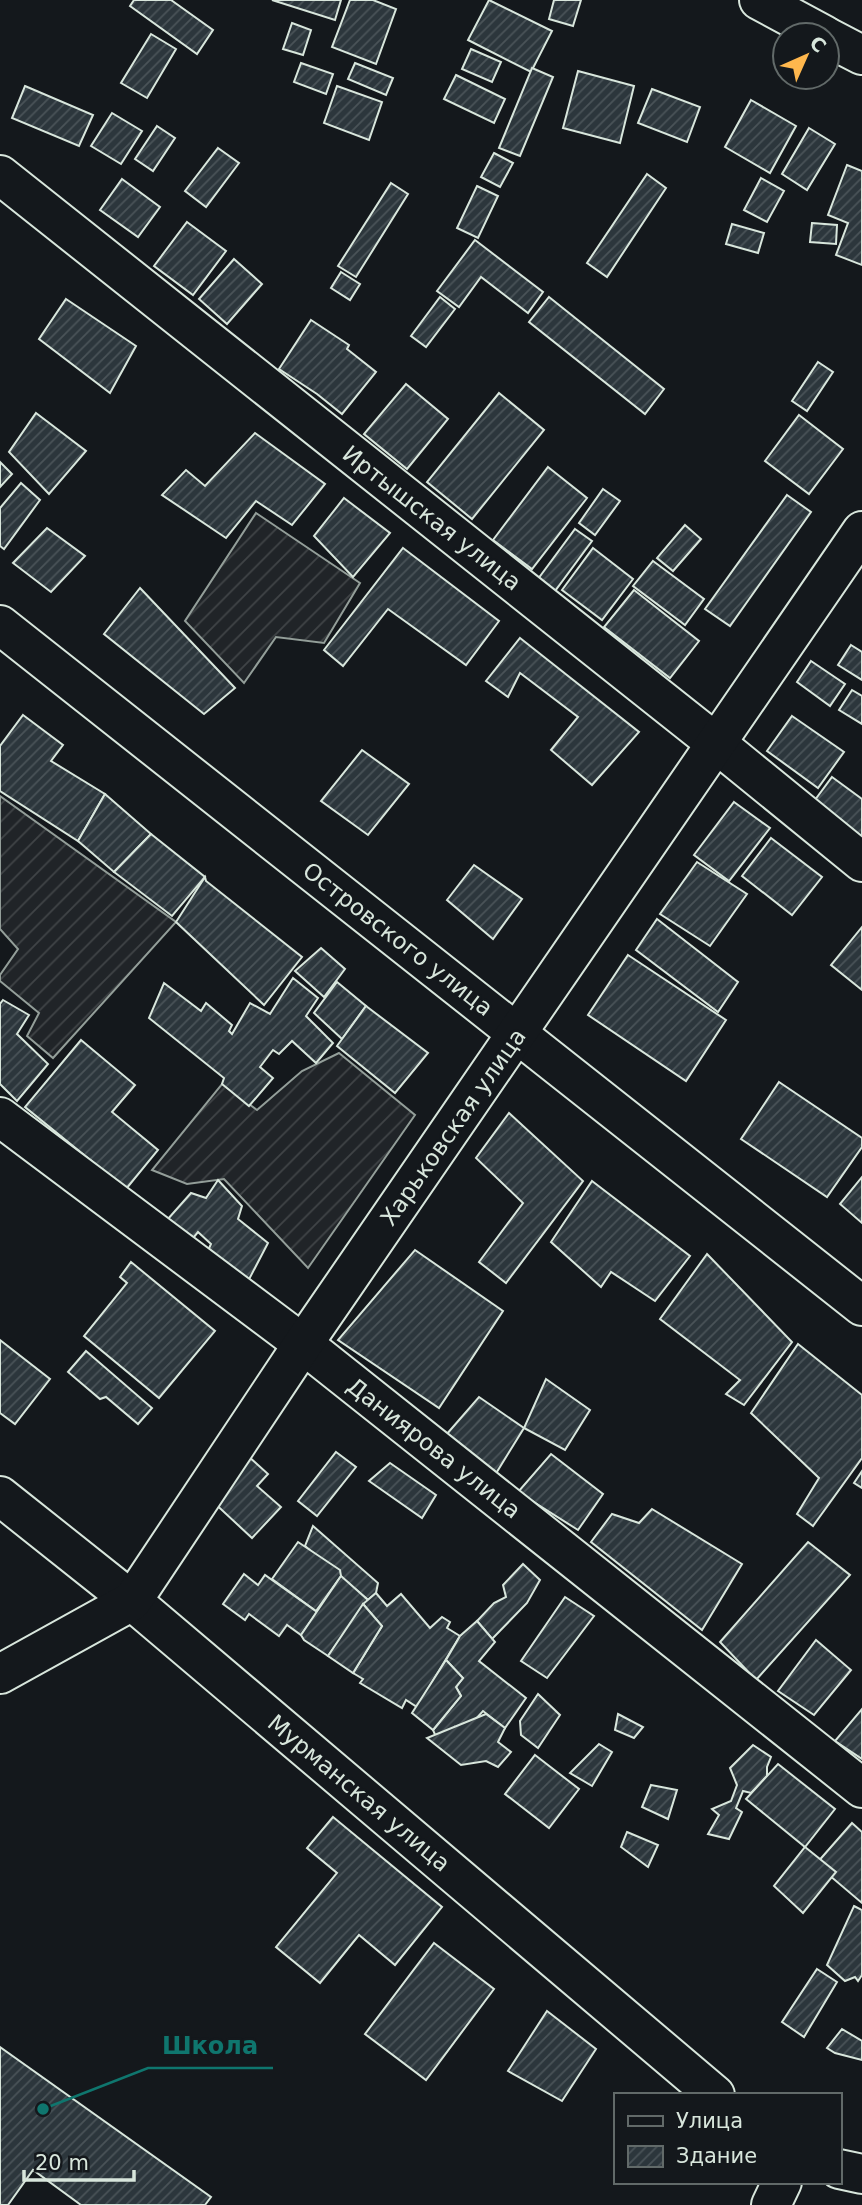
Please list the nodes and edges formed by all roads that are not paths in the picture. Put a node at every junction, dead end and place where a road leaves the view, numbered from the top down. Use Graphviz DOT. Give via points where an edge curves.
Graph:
graph roads {
  1 [pos="759,0"];
  2 [pos="798,21"];
  3 [pos="841,44"];
  4 [pos="862,55"];
  5 [pos="0,175"];
  6 [pos="862,531"];
  7 [pos="0,625"];
  8 [pos="716,744"];
  9 [pos="862,862"];
  10 [pos="517,1034"];
  11 [pos="0,1117"];
  12 [pos="862,1306"];
  13 [pos="303,1344"];
  14 [pos="0,1496"];
  15 [pos="132,1601"];
  16 [pos="0,1674"];
  17 [pos="862,1788"];
  18 [pos="713,2093"];
  19 [pos="841,2169"];
  20 [pos="862,2174"];
  21 [pos="781,2184"];
  22 [pos="771,2205"];
  1 -- 2 [label="street"];
  3 -- 4 [label="street"];
  5 -- 8 [label="street, Иртышская улица"];
  6 -- 8 [label="street, Харьковская улица"];
  7 -- 10 [label="street, Островского улица"];
  8 -- 9 [label="street, Иртышская улица"];
  8 -- 10 [label="street, Харьковская улица"];
  10 -- 12 [label="street, Островского улица"];
  10 -- 13 [label="street, Харьковская улица"];
  11 -- 13 [label="street, Даниярова улица"];
  13 -- 15 [label="street, Харьковская улица"];
  13 -- 17 [label="street, Даниярова улица"];
  14 -- 15 [label="street, Мурманская улица"];
  15 -- 16 [label="street, Харьковская улица"];
  15 -- 18 [label="street, Мурманская улица"];
  19 -- 20 [label="street"];
  21 -- 22 [label="street"];
}
